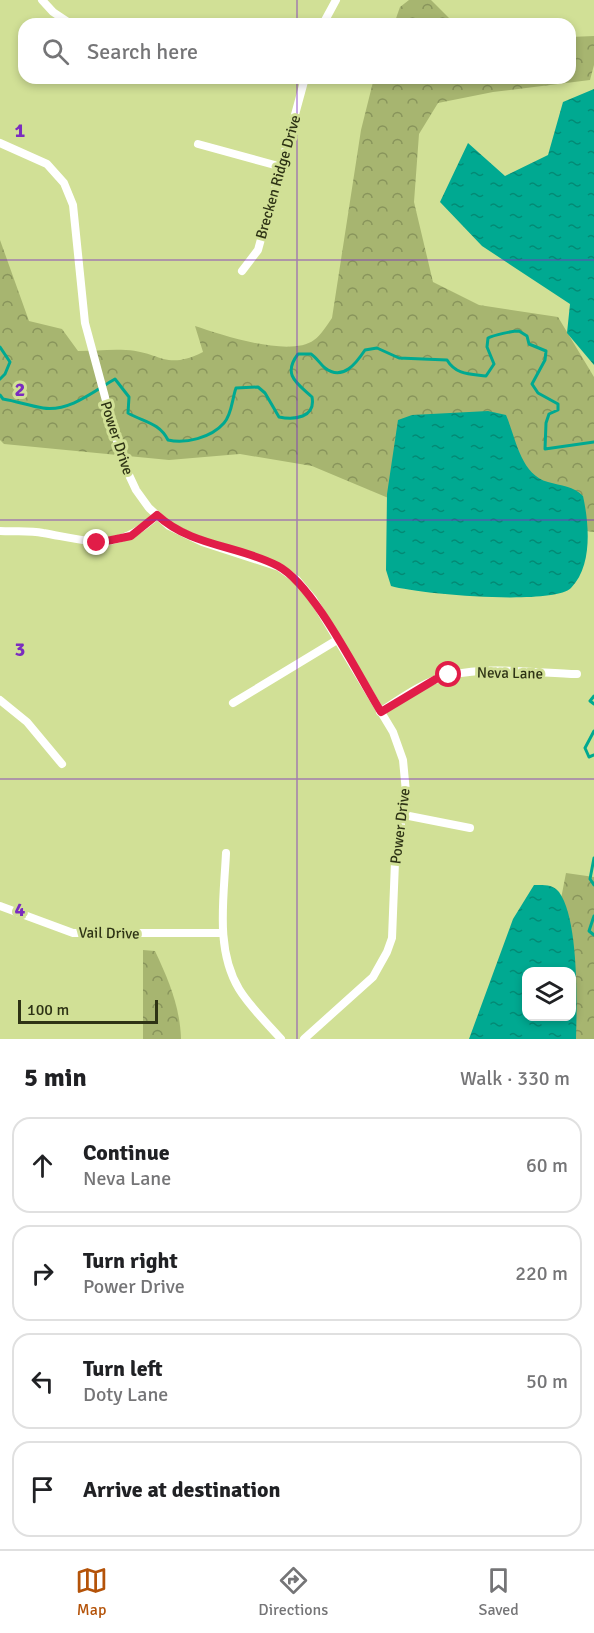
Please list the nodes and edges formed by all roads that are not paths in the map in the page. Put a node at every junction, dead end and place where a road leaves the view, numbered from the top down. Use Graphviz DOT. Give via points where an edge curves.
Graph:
graph roads {
  1 [pos="42,0"];
  2 [pos="336,0"];
  3 [pos="62,18"];
  4 [pos="326,18"];
  5 [pos="303,84"];
  6 [pos="0,144"];
  7 [pos="198,144"];
  8 [pos="282,167"];
  9 [pos="242,271"];
  10 [pos="157,515"];
  11 [pos="0,531"];
  12 [pos="337,640"];
  13 [pos="577,674"];
  14 [pos="0,700"];
  15 [pos="233,703"];
  16 [pos="381,712"];
  17 [pos="62,764"];
  18 [pos="404,815"];
  19 [pos="470,828"];
  20 [pos="226,854"];
  21 [pos="0,906"];
  22 [pos="223,933"];
  23 [pos="281,1039"];
  24 [pos="304,1039"];
  1 -- 3 [label="street"];
  2 -- 4 [label="street"];
  5 -- 8 [label="street, Brecken Ridge Drive"];
  6 -- 10 [label="street, Power Drive" via="47,164 69,194 76,214 81,296 108,413 128,475"];
  7 -- 8 [label="street"];
  8 -- 9 [label="street, Brecken Ridge Drive" via="258,250"];
  10 -- 11 [label="street" via="131,536 97,543 39,532"];
  10 -- 12 [label="street, Power Drive" via="186,536 279,567 313,598"];
  12 -- 15 [label="street"];
  12 -- 16 [label="street, Power Drive"];
  13 -- 16 [label="street, Neva Lane" via="449,675"];
  14 -- 17 [label="street" via="27,722"];
  16 -- 18 [label="street, Power Drive" via="403,760"];
  18 -- 19 [label="street"];
  18 -- 24 [label="street, Power Drive" via="394,877 394,923 387,952 373,977"];
  20 -- 22 [label="street"];
  21 -- 22 [label="street, Vail Drive" via="73,933"];
  22 -- 23 [label="street" via="234,979"];
}
